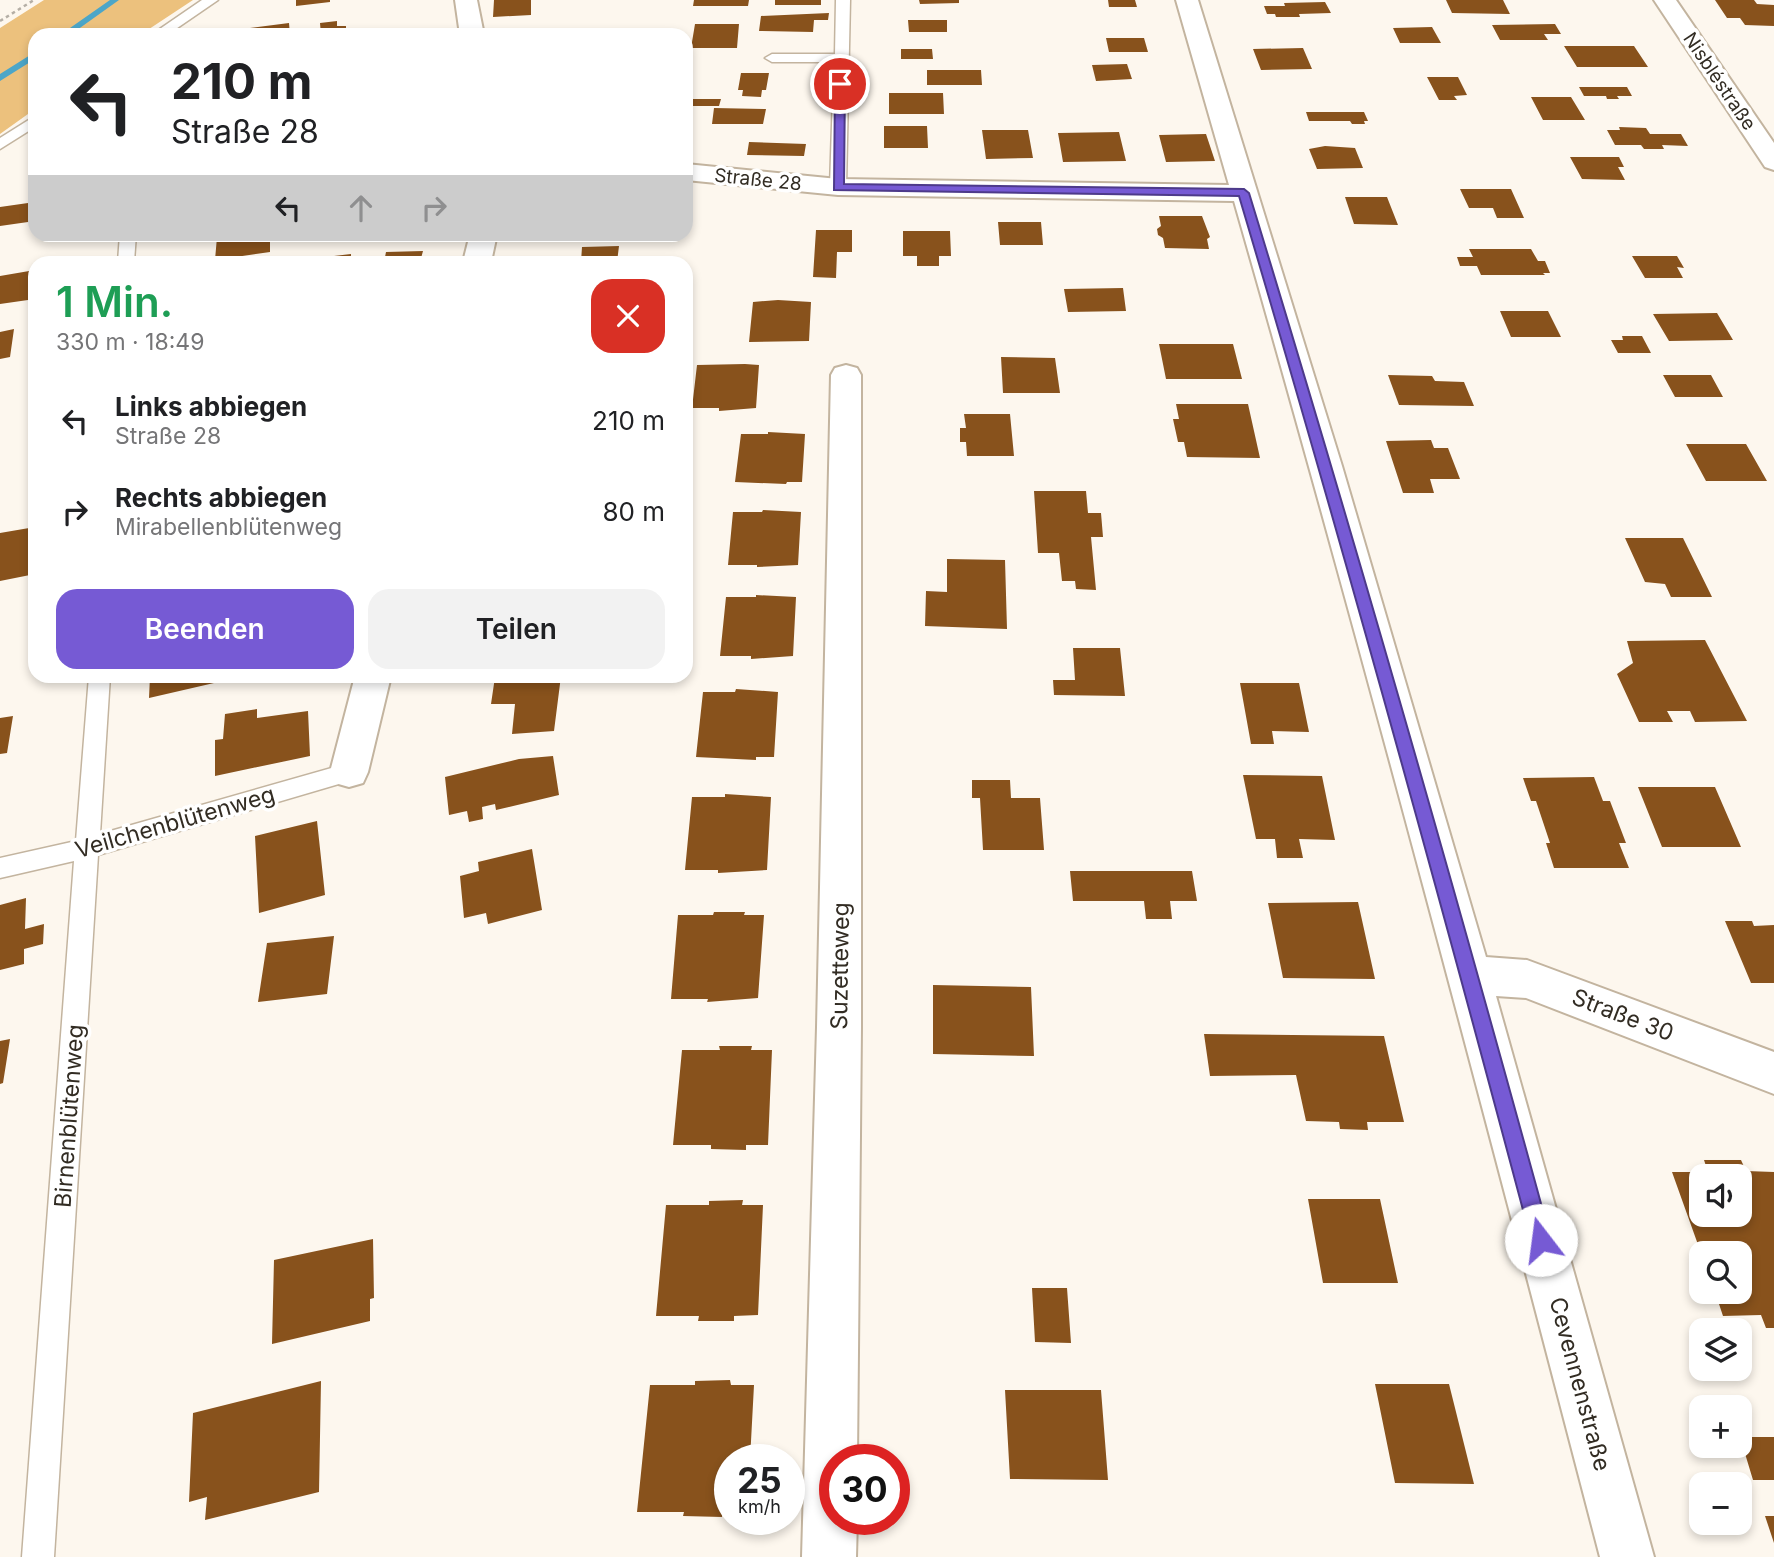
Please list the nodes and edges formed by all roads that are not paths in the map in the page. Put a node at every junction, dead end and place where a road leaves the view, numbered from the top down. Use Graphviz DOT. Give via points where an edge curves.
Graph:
graph roads {
  1 [pos="211,0"];
  2 [pos="466,0"];
  3 [pos="843,0"];
  4 [pos="1187,0"];
  5 [pos="1665,0"];
  6 [pos="169,28"];
  7 [pos="471,28"];
  8 [pos="772,58"];
  9 [pos="841,58"];
  10 [pos="28,125"];
  11 [pos="0,145"];
  12 [pos="1774,162"];
  13 [pos="693,172"];
  14 [pos="838,187"];
  15 [pos="1244,193"];
  16 [pos="846,375"];
  17 [pos="99,683"];
  18 [pos="371,683"];
  19 [pos="349,772"];
  20 [pos="87,848"];
  21 [pos="0,868"];
  22 [pos="1469,975"];
  23 [pos="1774,1073"];
  24 [pos="38,1557"];
  25 [pos="829,1557"];
  26 [pos="1627,1557"];
  1 -- 6 [label="lane"];
  2 -- 7 [label="street"];
  3 -- 9 [label="lane"];
  4 -- 15 [label="street, Cevennenstraße"];
  5 -- 12 [label="street, Nisbléstraße"];
  8 -- 9 [label="lane"];
  9 -- 14 [label="lane"];
  10 -- 11 [label="lane"];
  13 -- 14 [label="street, Straße 28"];
  14 -- 15 [label="street, Straße 28"];
  15 -- 22 [label="street, Cevennenstraße"];
  16 -- 25 [label="street, Suzetteweg"];
  17 -- 20 [label="lane, Birnenblütenweg"];
  18 -- 19 [label="street"];
  19 -- 20 [label="lane, Veilchenblütenweg"];
  20 -- 21 [label="lane, Veilchenblütenweg"];
  20 -- 24 [label="lane, Birnenblütenweg"];
  22 -- 23 [label="street, Straße 30" via="1527,979"];
  22 -- 26 [label="street, Cevennenstraße"];
}
